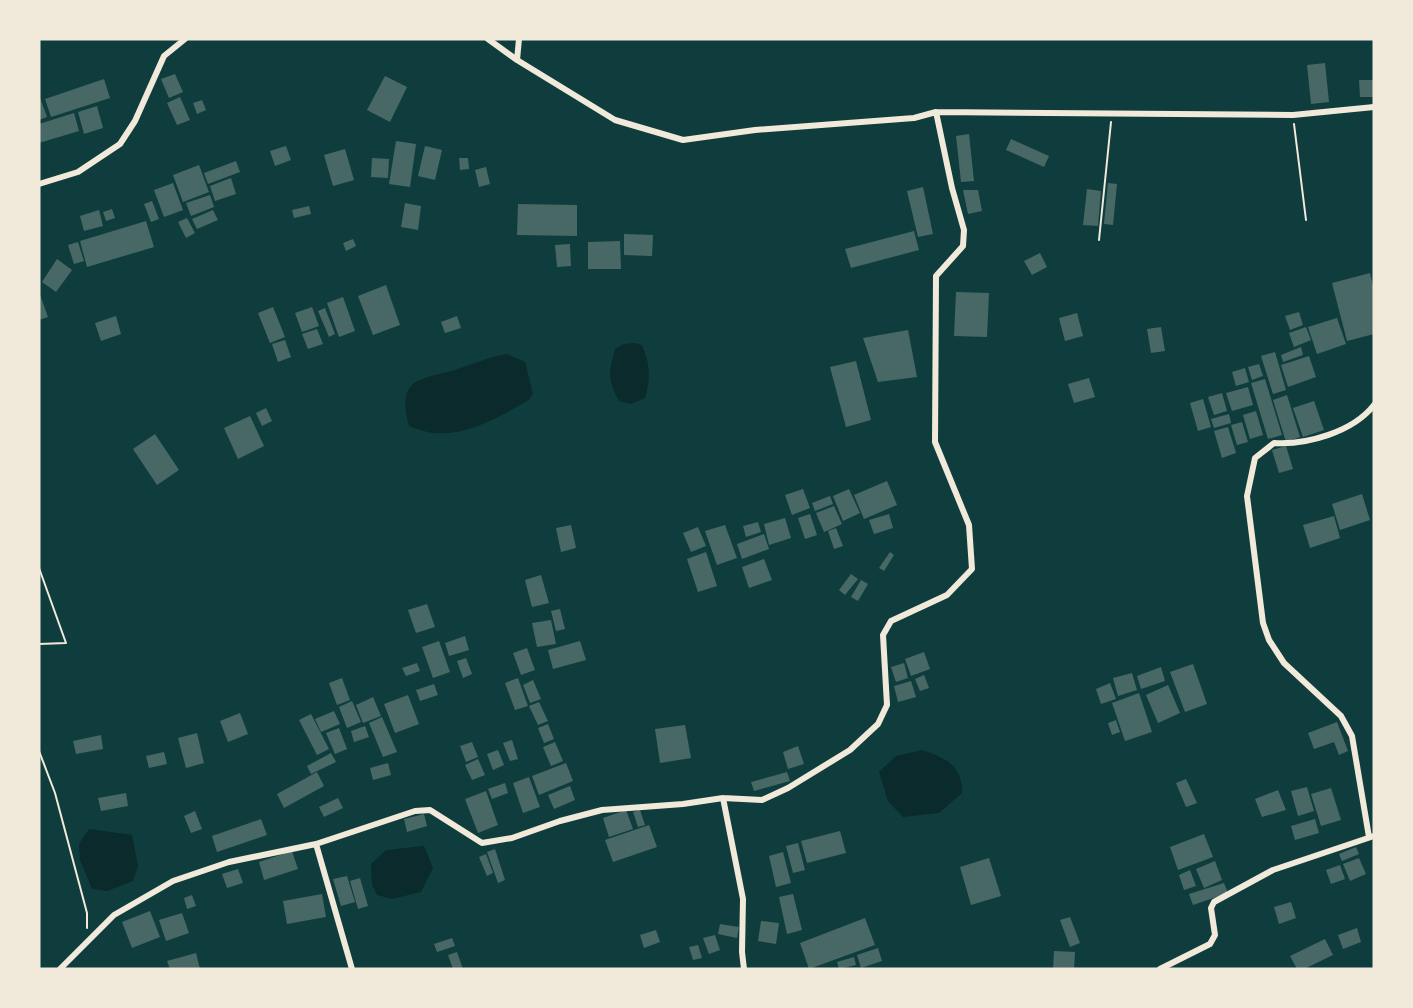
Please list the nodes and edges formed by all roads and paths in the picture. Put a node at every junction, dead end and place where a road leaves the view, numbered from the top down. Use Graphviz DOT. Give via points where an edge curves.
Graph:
graph roads {
  1 [pos="185,39"];
  2 [pos="488,39"];
  3 [pos="519,39"];
  4 [pos="517,60"];
  5 [pos="1374,107"];
  6 [pos="936,112"];
  7 [pos="1112,113"];
  8 [pos="1293,115"];
  9 [pos="39,184"];
  10 [pos="1306,220"];
  11 [pos="1099,240"];
  12 [pos="1374,405"];
  13 [pos="39,568"];
  14 [pos="39,644"];
  15 [pos="39,751"];
  16 [pos="723,798"];
  17 [pos="1371,836"];
  18 [pos="316,844"];
  19 [pos="86,943"];
  20 [pos="60,969"];
  21 [pos="352,969"];
  22 [pos="744,969"];
  23 [pos="1160,969"];
  1 -- 9 [label="street" via="164,56 135,122 120,144 78,172"];
  2 -- 4 [label="street"];
  3 -- 4 [label="street"];
  4 -- 6 [label="street" via="615,120 683,140 755,130 914,118"];
  5 -- 8 [label="street"];
  6 -- 7 [label="street"];
  6 -- 16 [label="street" via="964,230 963,246 936,276 935,442 969,525 972,569 947,595 891,621 883,635 887,705 878,724 850,750 762,800"];
  7 -- 8 [label="street"];
  7 -- 11 [label="path"];
  8 -- 10 [label="path"];
  12 -- 17 [label="street" via="1348,426 1320,437 1293,444 1274,443 1256,458 1247,496 1263,623 1269,640 1284,663 1341,716 1352,736"];
  13 -- 14 [label="path" via="66,643"];
  15 -- 19 [label="path" via="55,794 87,913"];
  16 -- 18 [label="street" via="602,810 512,838 482,843 430,810 415,811"];
  16 -- 22 [label="street" via="743,899"];
  17 -- 23 [label="street" via="1273,870 1214,902 1211,908 1215,935 1210,944"];
  18 -- 19 [label="street" via="229,862 173,881 114,915"];
  18 -- 21 [label="street"];
  19 -- 20 [label="street"];
}
